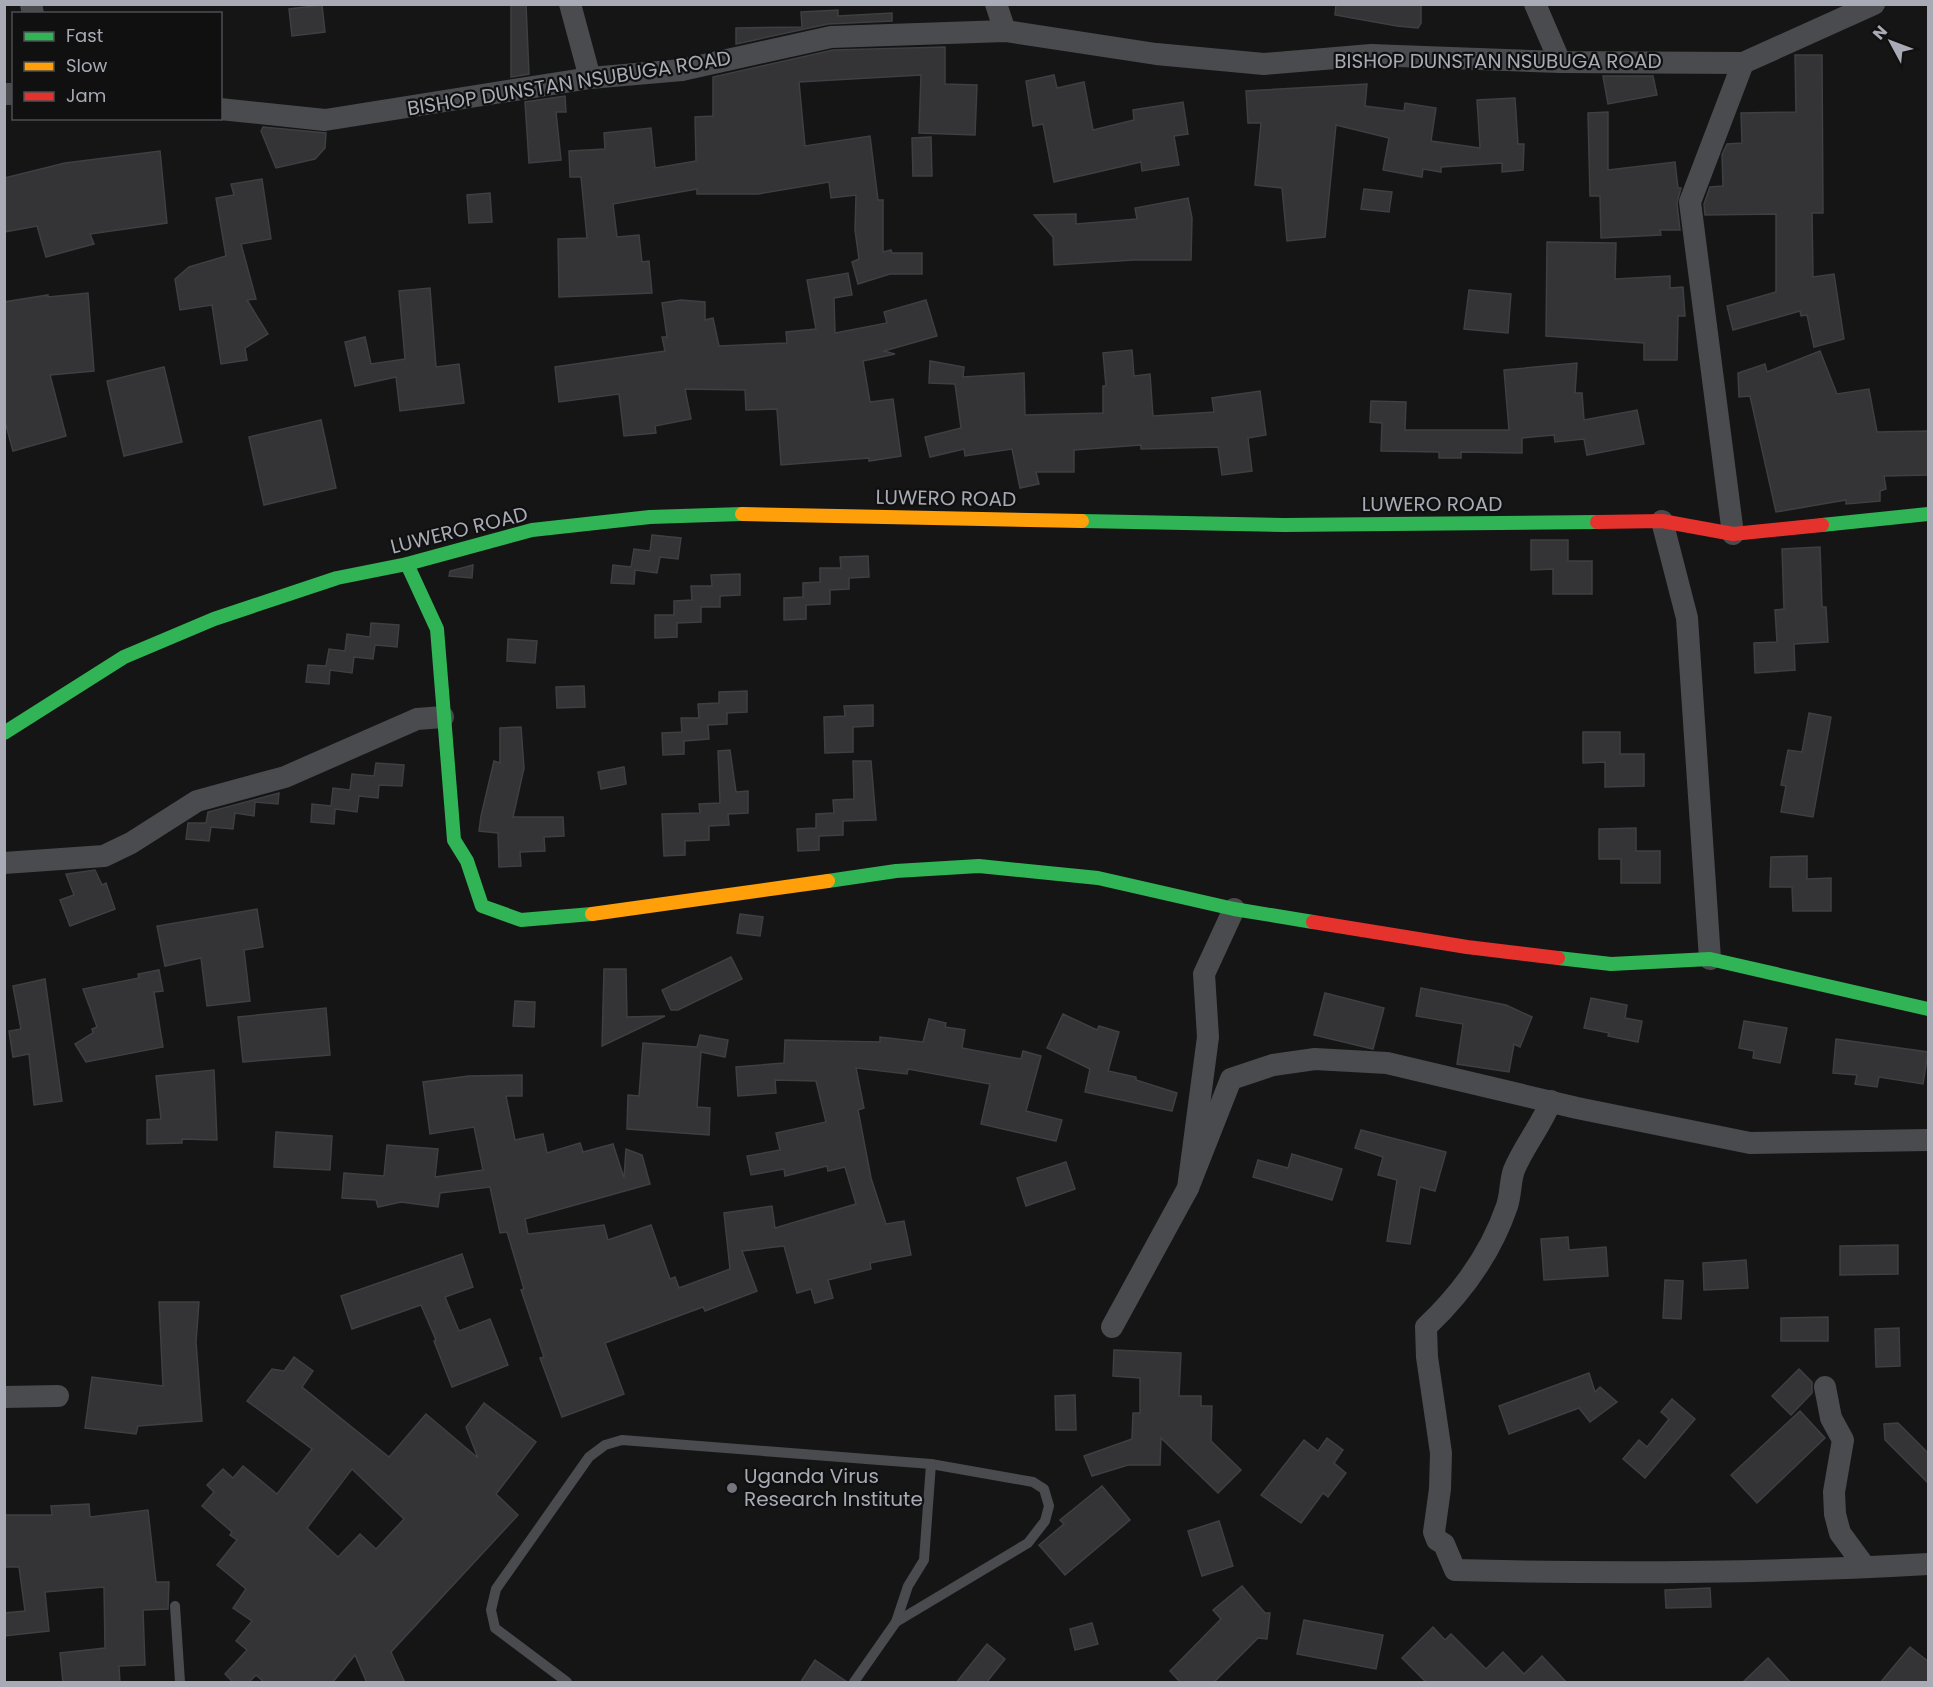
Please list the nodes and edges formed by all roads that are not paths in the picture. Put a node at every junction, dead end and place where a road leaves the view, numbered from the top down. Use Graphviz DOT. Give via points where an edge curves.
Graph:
graph roads {
  1 [pos="570,4"];
  2 [pos="996,4"];
  3 [pos="1535,4"];
  4 [pos="1874,4"];
  5 [pos="1005,32"];
  6 [pos="1560,62"];
  7 [pos="1743,63"];
  8 [pos="590,78"];
  9 [pos="222,108"];
  10 [pos="1929,514"];
  11 [pos="1662,521"];
  12 [pos="1733,534"];
  13 [pos="407,564"];
  14 [pos="442,717"];
  15 [pos="4,733"];
  16 [pos="4,863"];
  17 [pos="1234,909"];
  18 [pos="1710,959"];
  19 [pos="1929,1009"];
  20 [pos="1551,1101"];
  21 [pos="1929,1140"];
  22 [pos="1188,1188"];
  23 [pos="1113,1327"];
  24 [pos="1825,1387"];
  25 [pos="4,1396"];
  26 [pos="58,1396"];
  27 [pos="931,1464"];
  28 [pos="1929,1564"];
  29 [pos="1865,1567"];
  30 [pos="176,1606"];
  31 [pos="896,1622"];
  32 [pos="180,1683"];
  33 [pos="567,1683"];
  34 [pos="854,1683"];
  1 -- 8 [label="street"];
  2 -- 5 [label="street"];
  3 -- 6 [label="street"];
  4 -- 7 [label="street, BISHOP DUNSTAN NSUBUGA ROAD"];
  5 -- 6 [label="street, BISHOP DUNSTAN NSUBUGA ROAD" via="1156,54 1264,64 1371,56"];
  5 -- 8 [label="street, BISHOP DUNSTAN NSUBUGA ROAD" via="831,37 682,70"];
  6 -- 7 [label="street, BISHOP DUNSTAN NSUBUGA ROAD"];
  7 -- 12 [label="street" via="1690,202"];
  8 -- 9 [label="street, BISHOP DUNSTAN NSUBUGA ROAD" via="325,120"];
  10 -- 12 [label="street, LUWERO ROAD"];
  11 -- 12 [label="street, LUWERO ROAD"];
  11 -- 13 [label="street, LUWERO ROAD" via="1284,525 738,514 650,517 532,530"];
  11 -- 18 [label="street" via="1687,618"];
  13 -- 14 [label="street" via="437,629"];
  13 -- 15 [label="street, LUWERO ROAD" via="337,579 214,619 124,657"];
  14 -- 16 [label="street" via="417,719 285,777 198,801 104,856"];
  14 -- 17 [label="street" via="454,840 467,861 482,906 521,920 621,912 896,871 979,866 1098,878"];
  17 -- 18 [label="street" via="1467,947 1611,964"];
  17 -- 22 [label="street" via="1204,974 1208,1037"];
  18 -- 19 [label="street"];
  20 -- 21 [label="street" via="1750,1143"];
  20 -- 22 [label="street" via="1387,1063 1316,1059 1273,1065 1231,1079"];
  20 -- 29 [label="street" via="1514,1170 1508,1205 1473,1275 1426,1327 1441,1453 1434,1532 1455,1570 1660,1573"];
  22 -- 23 [label="street"];
  24 -- 29 [label="street" via="1831,1418 1843,1440 1834,1492 1835,1514 1840,1533"];
  25 -- 26 [label="street"];
  27 -- 31 [label="lane" via="924,1560 908,1586"];
  27 -- 31 [label="lane" via="1033,1482 1044,1489 1049,1506 1045,1521 1028,1543"];
  27 -- 33 [label="lane" via="622,1440 605,1445 589,1457 496,1589 491,1610 495,1628"];
  28 -- 29 [label="street"];
  30 -- 32 [label="lane"];
  31 -- 34 [label="lane"];
}
